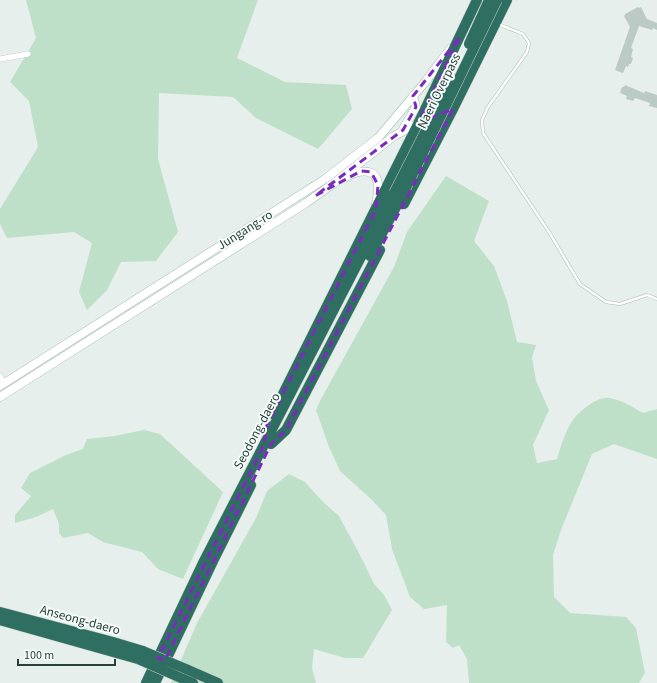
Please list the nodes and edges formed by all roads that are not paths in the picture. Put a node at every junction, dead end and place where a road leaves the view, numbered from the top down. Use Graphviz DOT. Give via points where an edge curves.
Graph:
graph roads {
  1 [pos="477,0"];
  2 [pos="489,0"];
  3 [pos="498,0"];
  4 [pos="507,0"];
  5 [pos="496,23"];
  6 [pos="459,38"];
  7 [pos="28,54"];
  8 [pos="0,60"];
  9 [pos="414,96"];
  10 [pos="453,110"];
  11 [pos="419,122"];
  12 [pos="403,130"];
  13 [pos="401,158"];
  14 [pos="423,168"];
  15 [pos="399,194"];
  16 [pos="315,196"];
  17 [pos="376,209"];
  18 [pos="657,299"];
  19 [pos="2,382"];
  20 [pos="0,397"];
  21 [pos="267,445"];
  22 [pos="3,617"];
  23 [pos="184,673"];
  24 [pos="146,683"];
  25 [pos="155,683"];
  26 [pos="193,683"];
  27 [pos="218,683"];
  1 -- 6 [label="highway"];
  2 -- 15 [label="highway, Naeri Overpass, bridge"];
  3 -- 15 [label="highway, Naeri Overpass, bridge"];
  4 -- 5 [label="highway"];
  5 -- 10 [label="highway"];
  5 -- 18 [label="lane" via="523,34 529,43 528,52 488,107 482,120 483,133 549,232 580,284 606,302 620,304 647,296"];
  6 -- 9 [label="main road, Jungang-ro"];
  6 -- 11 [label="highway"];
  7 -- 8 [label="street"];
  9 -- 12 [label="main road" via="416,108"];
  9 -- 19 [label="main road, Jungang-ro" via="379,137 305,193"];
  10 -- 11 [label="main road, Jungang-ro"];
  10 -- 14 [label="highway"];
  11 -- 12 [label="main road, Jungang-ro"];
  11 -- 13 [label="highway"];
  12 -- 16 [label="main road, Jungang-ro"];
  13 -- 14 [label="highway" via="413,151 424,156"];
  13 -- 17 [label="highway"];
  14 -- 21 [label="highway" via="286,430"];
  15 -- 21 [label="highway, Seodong-daero"];
  16 -- 17 [label="main road" via="350,175 361,171 371,172 376,177 378,185"];
  16 -- 20 [label="main road, Jungang-ro"];
  17 -- 21 [label="highway" via="267,425"];
  21 -- 24 [label="highway, Seodong-daero" via="204,561"];
  21 -- 25 [label="highway, Seodong-daero"];
  22 -- 23 [label="highway, Anseong-daero, bridge" via="140,655"];
  23 -- 26 [label="highway, Anseong-daero"];
  23 -- 27 [label="highway, Anseong-daero"];
}
